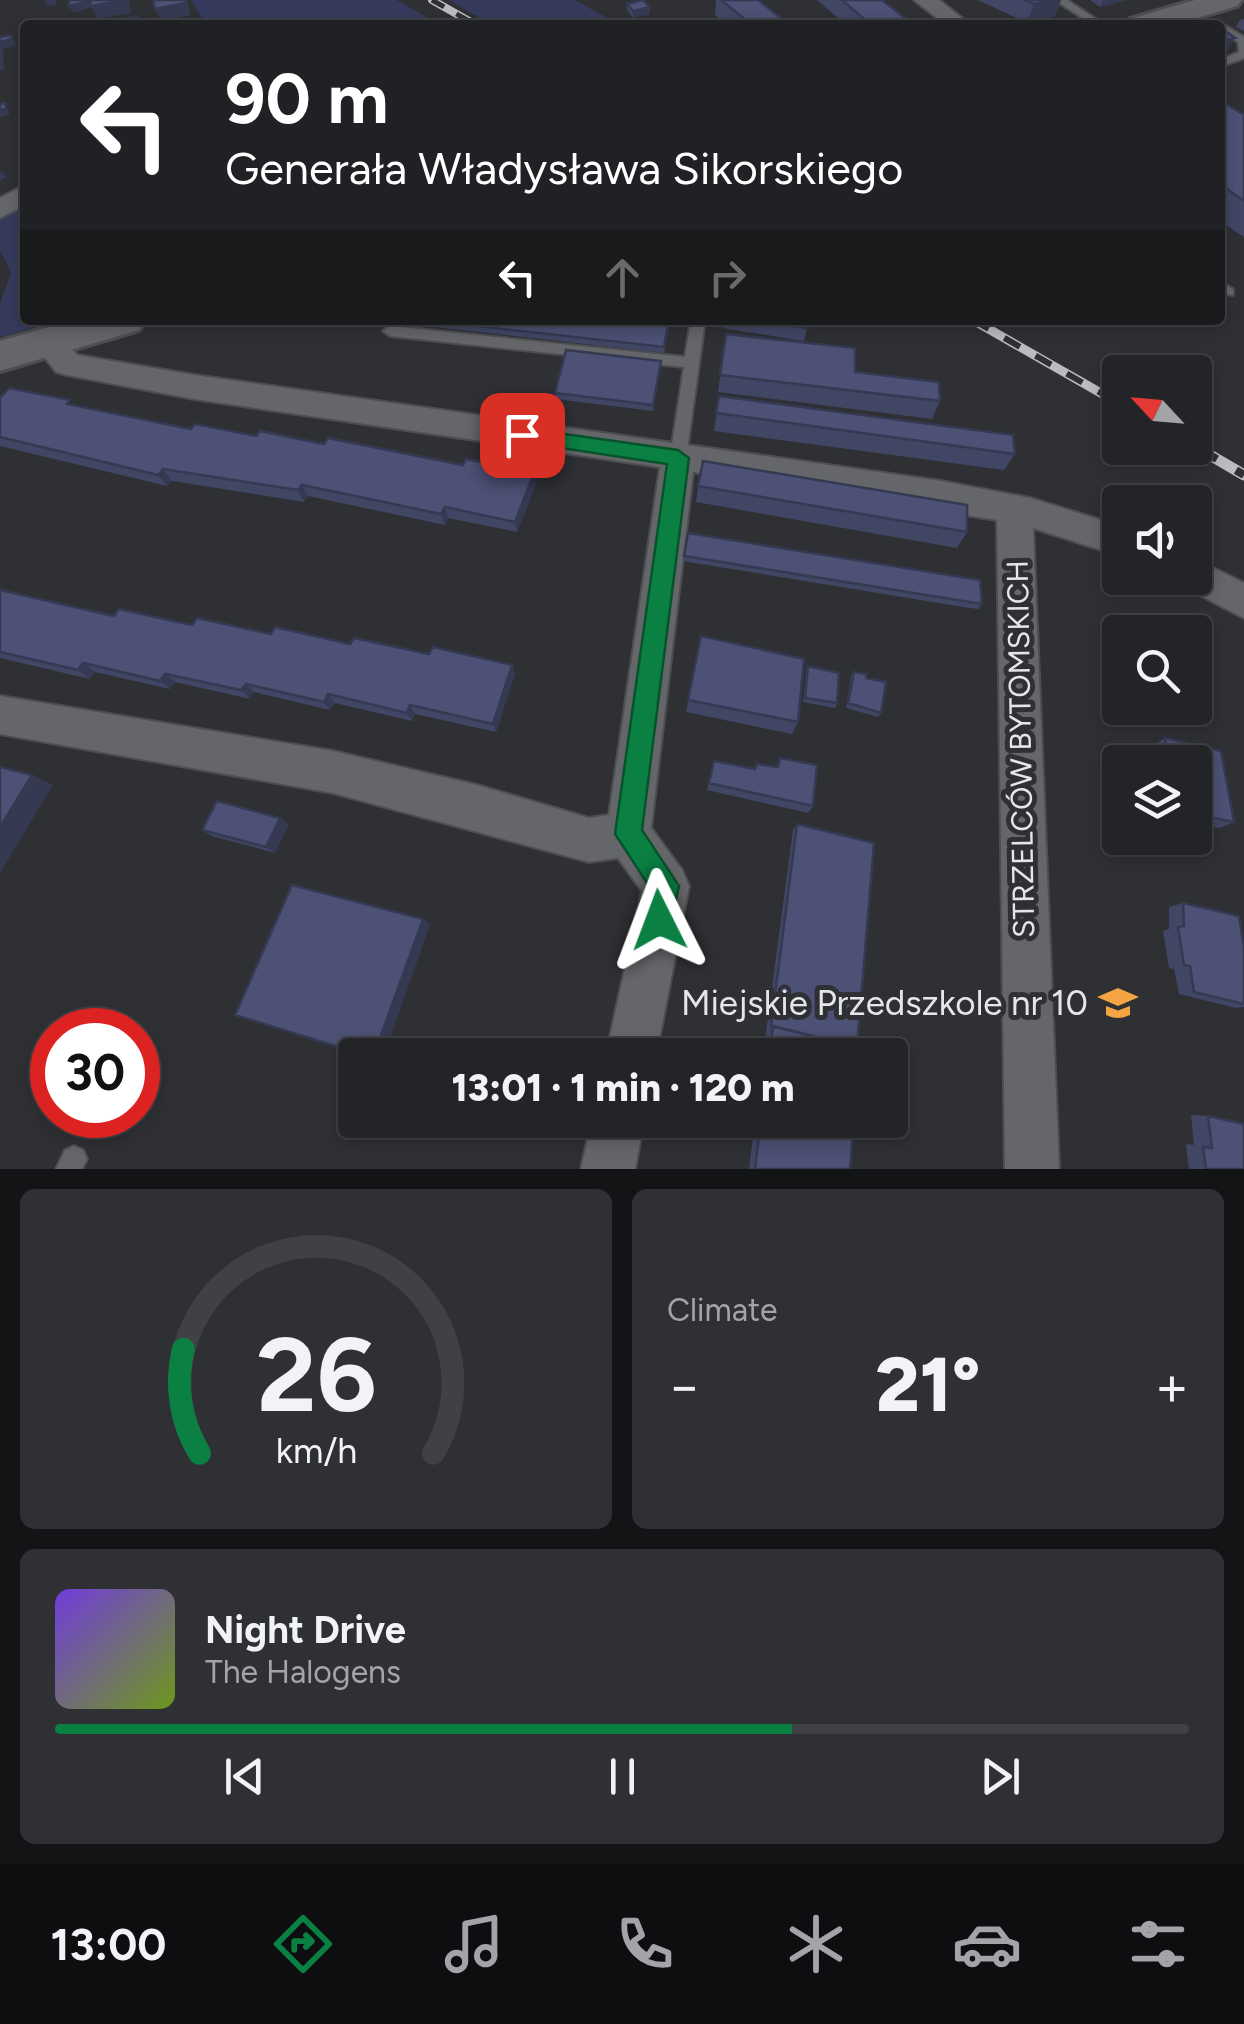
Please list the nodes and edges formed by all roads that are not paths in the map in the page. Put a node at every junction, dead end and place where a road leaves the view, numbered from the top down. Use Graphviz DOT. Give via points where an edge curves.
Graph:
graph roads {
  1 [pos="925,0"];
  2 [pos="1060,0"];
  3 [pos="1227,0"];
  4 [pos="953,20"];
  5 [pos="1092,20"];
  6 [pos="1210,20"];
  7 [pos="1225,30"];
  8 [pos="1225,62"];
  9 [pos="107,325"];
  10 [pos="697,325"];
  11 [pos="390,331"];
  12 [pos="48,342"];
  13 [pos="0,356"];
  14 [pos="691,363"];
  15 [pos="678,458"];
  16 [pos="1015,509"];
  17 [pos="1102,536"];
  18 [pos="1212,584"];
  19 [pos="1244,602"];
  20 [pos="0,715"];
  21 [pos="628,834"];
  22 [pos="635,1038"];
  23 [pos="614,1138"];
  24 [pos="608,1169"];
  25 [pos="1032,1169"];
  1 -- 4 [label="street"];
  2 -- 5 [label="lane"];
  3 -- 6 [label="street"];
  7 -- 8 [label="lane" via="1244,40 1244,54"];
  9 -- 12 [label="street"];
  10 -- 14 [label="lane"];
  11 -- 14 [label="lane"];
  12 -- 13 [label="street"];
  12 -- 15 [label="street, STRZELCÓW BYTOMSKICH" via="67,364"];
  14 -- 15 [label="lane"];
  15 -- 16 [label="street, STRZELCÓW BYTOMSKICH"];
  15 -- 21 [label="street"];
  16 -- 17 [label="street, STRZELCÓW BYTOMSKICH"];
  16 -- 25 [label="street, STRZELCÓW BYTOMSKICH"];
  18 -- 19 [label="street"];
  20 -- 21 [label="street" via="333,772 590,840"];
  21 -- 22 [label="street" via="666,886"];
  23 -- 24 [label="street"];
}
